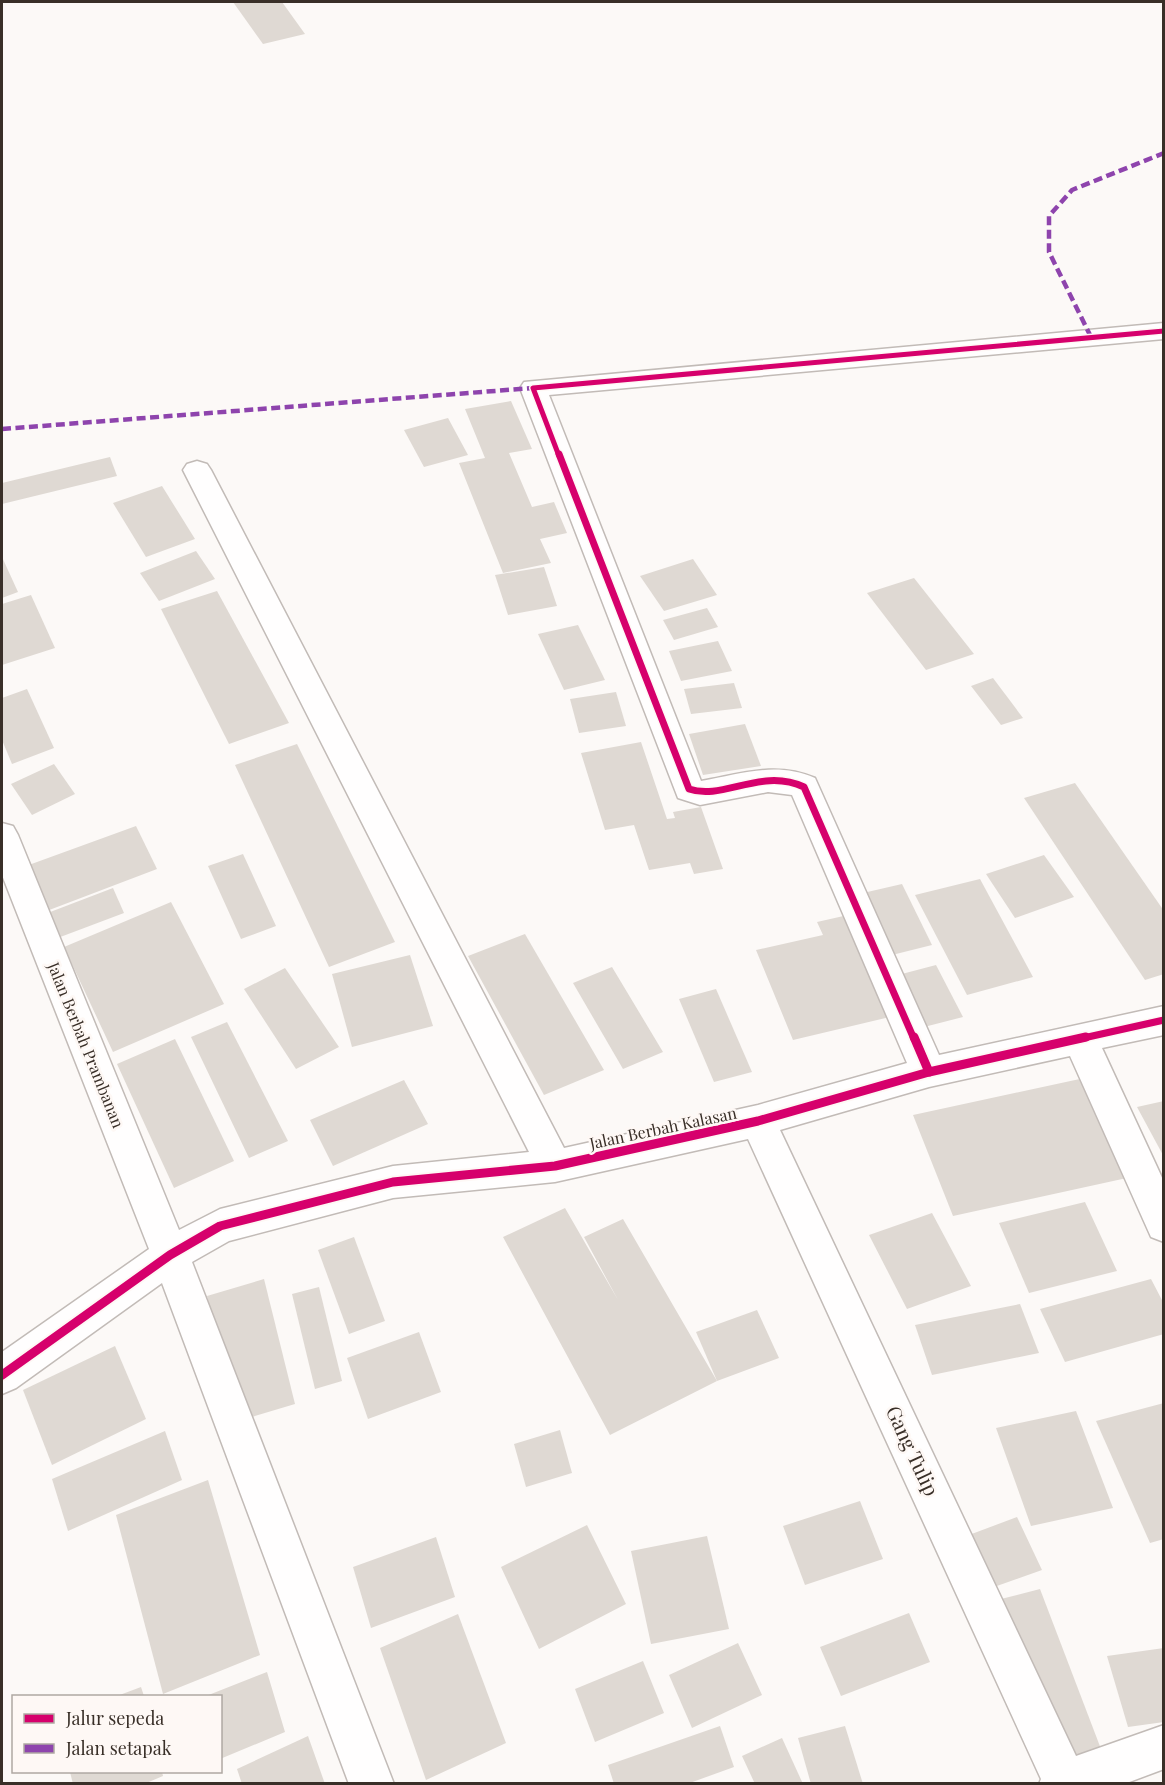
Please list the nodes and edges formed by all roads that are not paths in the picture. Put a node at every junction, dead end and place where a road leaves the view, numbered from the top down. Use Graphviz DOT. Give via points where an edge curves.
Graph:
graph roads {
  1 [pos="1164,331"];
  2 [pos="196,470"];
  3 [pos="2,835"];
  4 [pos="1164,1020"];
  5 [pos="1079,1039"];
  6 [pos="929,1072"];
  7 [pos="758,1121"];
  8 [pos="555,1166"];
  9 [pos="1164,1225"];
  10 [pos="170,1255"];
  11 [pos="2,1375"];
  12 [pos="1164,1747"];
  13 [pos="1064,1783"];
  14 [pos="372,1784"];
  1 -- 6 [label="street" via="533,388 689,789 700,794 780,779 804,787"];
  2 -- 8 [label="street"];
  3 -- 10 [label="street, Jalan Berbah Prambanan"];
  4 -- 5 [label="street, Jalan Berbah Kalasan"];
  5 -- 6 [label="street, Jalan Berbah Kalasan"];
  5 -- 9 [label="street"];
  6 -- 7 [label="street, Jalan Berbah Kalasan"];
  7 -- 8 [label="street, Jalan Berbah Kalasan"];
  7 -- 13 [label="street, Gang Tulip"];
  8 -- 10 [label="street, Jalan Berbah Kalasan" via="393,1182 220,1226"];
  10 -- 11 [label="street, Jalan Berbah Kalasan"];
  10 -- 14 [label="street, Jalan Berbah Prambanan"];
  12 -- 13 [label="street"];
}
